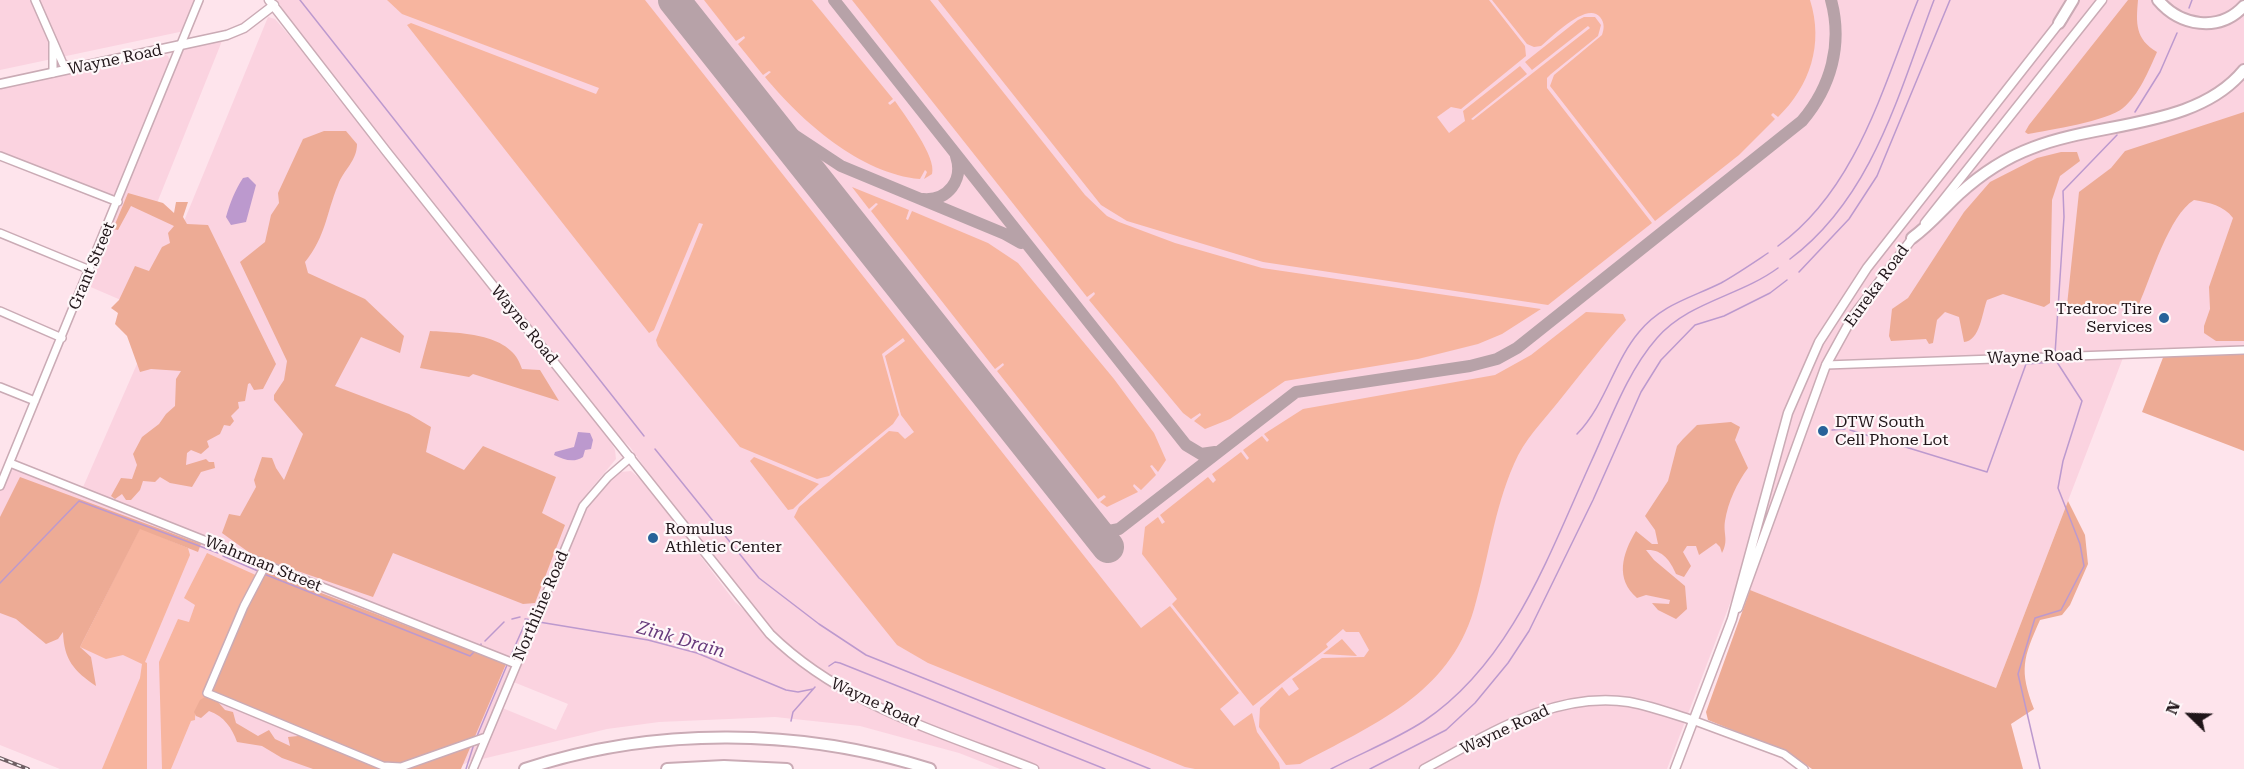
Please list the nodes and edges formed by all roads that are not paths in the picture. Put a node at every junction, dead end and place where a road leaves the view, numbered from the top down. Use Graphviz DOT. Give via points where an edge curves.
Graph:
graph roads {
  1 [pos="35,0"];
  2 [pos="199,0"];
  3 [pos="2075,0"];
  4 [pos="2102,0"];
  5 [pos="2158,0"];
  6 [pos="271,3"];
  7 [pos="2244,6"];
  8 [pos="2059,23"];
  9 [pos="53,41"];
  10 [pos="182,45"];
  11 [pos="73,69"];
  12 [pos="2244,70"];
  13 [pos="53,73"];
  14 [pos="0,84"];
  15 [pos="0,156"];
  16 [pos="118,202"];
  17 [pos="0,233"];
  18 [pos="1912,238"];
  19 [pos="1867,268"];
  20 [pos="90,270"];
  21 [pos="1881,279"];
  22 [pos="0,311"];
  23 [pos="62,338"];
  24 [pos="2244,350"];
  25 [pos="1826,365"];
  26 [pos="0,387"];
  27 [pos="35,401"];
  28 [pos="1778,446"];
  29 [pos="1794,454"];
  30 [pos="631,458"];
  31 [pos="6,466"];
  32 [pos="0,486"];
  33 [pos="265,566"];
  34 [pos="1732,619"];
  35 [pos="516,664"];
  36 [pos="1695,721"];
  37 [pos="486,737"];
  38 [pos="473,769"];
  39 [pos="525,769"];
  40 [pos="667,769"];
  41 [pos="787,769"];
  42 [pos="930,769"];
  43 [pos="1034,769"];
  44 [pos="1424,769"];
  45 [pos="1675,769"];
  46 [pos="1804,769"];
  1 -- 9 [label="street"];
  2 -- 10 [label="street, Grant Street"];
  3 -- 8 [label="highway"];
  4 -- 18 [label="main road, Eureka Road"];
  5 -- 7 [label="highway" via="2172,14 2196,23 2225,19"];
  6 -- 10 [label="main road, Wayne Road" via="244,28"];
  6 -- 30 [label="main road, Wayne Road"];
  8 -- 19 [label="main road, Eureka Road"];
  9 -- 11 [label="street" via="63,64"];
  9 -- 13 [label="street"];
  10 -- 11 [label="main road, Wayne Road"];
  10 -- 16 [label="street, Grant Street"];
  11 -- 13 [label="main road, Wayne Road"];
  12 -- 18 [label="highway" via="2225,89 2194,106 2050,142 2011,158 1975,180"];
  13 -- 14 [label="main road, Wayne Road"];
  15 -- 16 [label="street"];
  16 -- 20 [label="street, Grant Street"];
  17 -- 20 [label="street"];
  18 -- 21 [label="main road, Eureka Road"];
  19 -- 21 [label="main road" via="1879,267"];
  19 -- 28 [label="main road, Eureka Road" via="1819,342 1798,386"];
  20 -- 23 [label="street, Grant Street"];
  21 -- 25 [label="main road, Eureka Road" via="1846,327"];
  22 -- 23 [label="street"];
  23 -- 27 [label="street, Grant Street"];
  24 -- 25 [label="street, Wayne Road"];
  25 -- 29 [label="main road, Eureka Road"];
  26 -- 27 [label="street"];
  27 -- 31 [label="street, Grant Street"];
  28 -- 29 [label="main road" via="1784,457"];
  28 -- 34 [label="main road, Eureka Road"];
  29 -- 34 [label="main road, Eureka Road" via="1746,591"];
  30 -- 35 [label="street, Northline Road" via="603,481 583,506"];
  30 -- 43 [label="main road, Wayne Road" via="770,634 794,657 864,701"];
  31 -- 32 [label="street, Grant Street"];
  31 -- 33 [label="street, Wahrman Street"];
  33 -- 35 [label="street, Wahrman Street"];
  33 -- 37 [label="street" via="207,693 383,766 401,767"];
  34 -- 36 [label="main road, Eureka Road"];
  35 -- 37 [label="street, Northline Road"];
  36 -- 44 [label="main road, Wayne Road" via="1628,702 1566,704 1521,718"];
  36 -- 45 [label="main road, Eureka Road"];
  36 -- 46 [label="street" via="1784,754"];
  37 -- 38 [label="street, Northline Road"];
  39 -- 42 [label="highway" via="624,746 723,738 825,745"];
  40 -- 41 [label="highway"];
}
